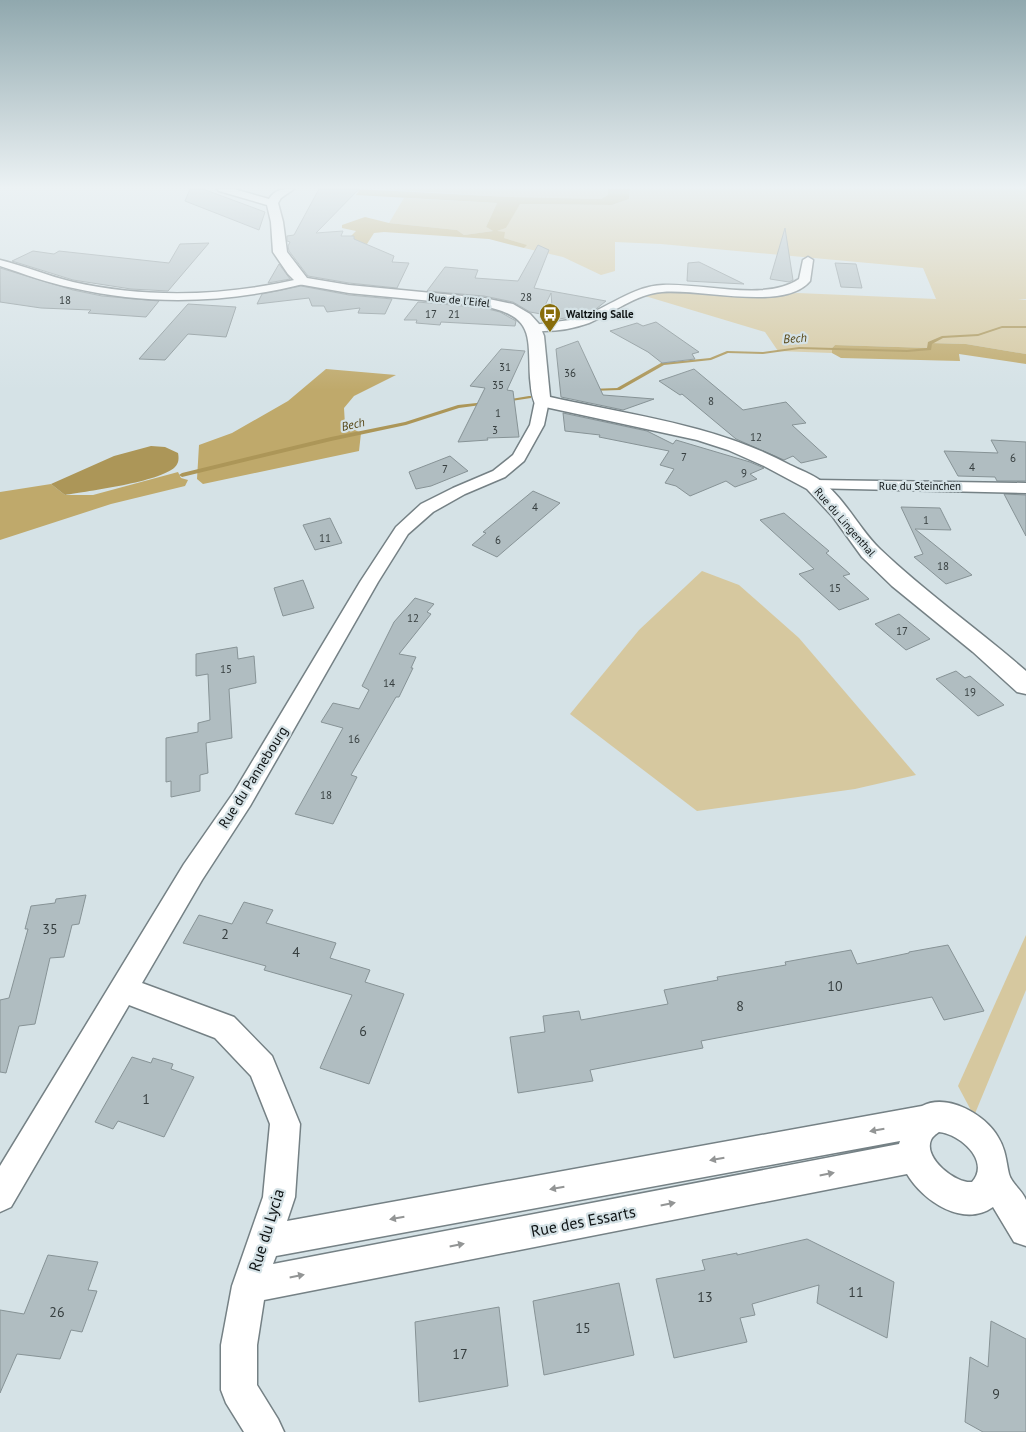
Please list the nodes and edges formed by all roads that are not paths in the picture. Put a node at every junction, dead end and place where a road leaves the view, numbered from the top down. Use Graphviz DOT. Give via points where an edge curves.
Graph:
graph roads {
  1 [pos="282,256"];
  2 [pos="808,260"];
  3 [pos="0,263"];
  4 [pos="303,281"];
  5 [pos="533,328"];
  6 [pos="542,401"];
  7 [pos="814,485"];
  8 [pos="1026,488"];
  9 [pos="1026,685"];
  10 [pos="124,990"];
  11 [pos="924,1121"];
  12 [pos="917,1156"];
  13 [pos="993,1178"];
  14 [pos="0,1196"];
  15 [pos="1026,1230"];
  16 [pos="263,1242"];
  17 [pos="249,1286"];
  18 [pos="265,1432"];
  1 -- 4 [label="street"];
  2 -- 5 [label="street" via="804,281 792,289 750,293 662,288 639,294 583,321"];
  3 -- 4 [label="street" via="73,285 146,294 235,294 271,290"];
  4 -- 5 [label="street, Rue de l'Eifel" via="498,305 526,316"];
  5 -- 6 [label="street"];
  6 -- 7 [label="street, Rue du Lingenthal" via="702,435 771,462"];
  6 -- 10 [label="street, Rue du Pannebourg" via="537,425 519,458 499,474 427,508 402,531 242,800 193,872"];
  7 -- 8 [label="street, Rue du Steinchen"];
  7 -- 9 [label="street, Rue du Lingenthal" via="870,552 900,581"];
  10 -- 14 [label="street, Rue du Pannebourg"];
  10 -- 16 [label="street, Rue du Lycia" via="224,1026 262,1066 286,1124 279,1197"];
  11 -- 12 [label="street" via="914,1142"];
  11 -- 13 [label="street" via="934,1116 947,1116 973,1130 990,1153"];
  11 -- 16 [label="street, one-way"];
  12 -- 13 [label="street" via="923,1171 934,1184 959,1198 982,1196"];
  17 -- 12 [label="street, Rue des Essarts, one-way"];
  13 -- 15 [label="street"];
  16 -- 17 [label="street, Rue du Lycia"];
  17 -- 18 [label="street, Rue du Lycia" via="239,1345 240,1390"];
}
